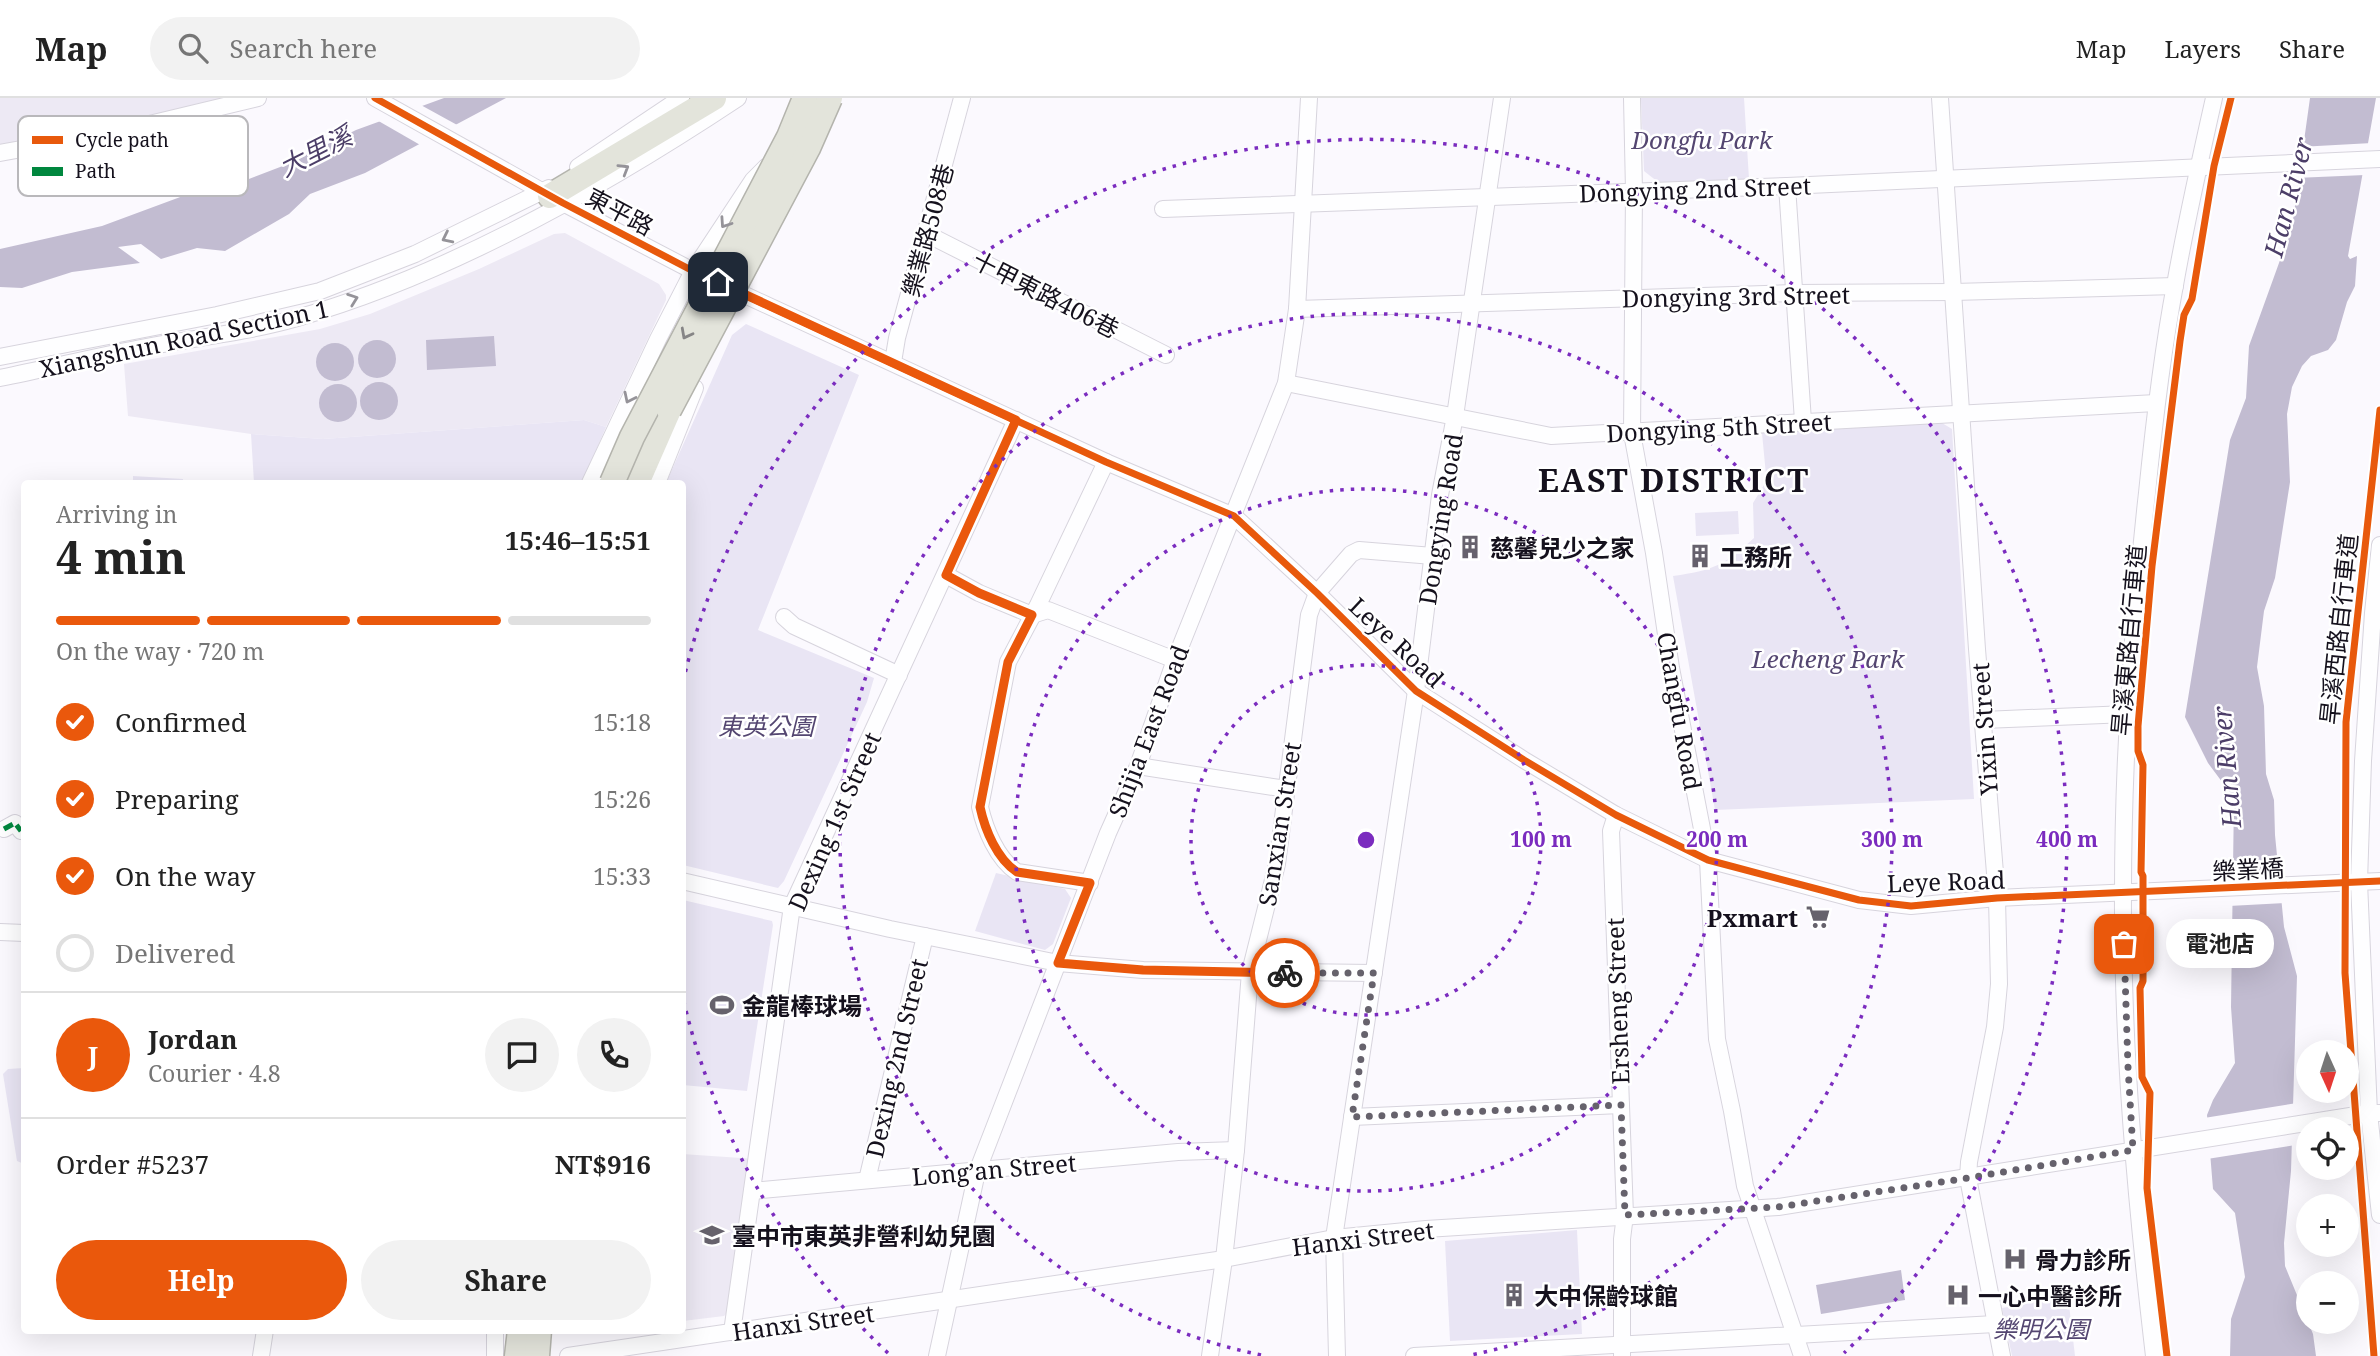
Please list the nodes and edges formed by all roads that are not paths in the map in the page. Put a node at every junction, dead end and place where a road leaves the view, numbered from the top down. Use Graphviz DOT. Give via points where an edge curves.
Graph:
graph roads {
  1 [pos="258,98"];
  2 [pos="375,98"];
  3 [pos="681,98"];
  4 [pos="714,98"];
  5 [pos="738,98"];
  6 [pos="806,98"];
  7 [pos="832,98"];
  8 [pos="839,98"];
  9 [pos="962,98"];
  10 [pos="1309,98"];
  11 [pos="1502,98"];
  12 [pos="1632,98"];
  13 [pos="1940,98"];
  14 [pos="2214,98"];
  15 [pos="188,116"];
  16 [pos="18,150"];
  17 [pos="0,153"];
  18 [pos="2380,159"];
  19 [pos="2198,167"];
  20 [pos="1947,179"];
  21 [pos="1787,186"];
  22 [pos="1634,191"];
  23 [pos="546,194"];
  24 [pos="1486,198"];
  25 [pos="1303,204"];
  26 [pos="1163,209"];
  27 [pos="925,233"];
  28 [pos="693,271"];
  29 [pos="2175,286"];
  30 [pos="1954,292"];
  31 [pos="743,293"];
  32 [pos="1796,293"];
  33 [pos="1633,298"];
  34 [pos="1471,304"];
  35 [pos="1297,309"];
  36 [pos="1167,355"];
  37 [pos="0,357"];
  38 [pos="894,362"];
  39 [pos="0,377"];
  40 [pos="1286,383"];
  41 [pos="695,388"];
  42 [pos="2157,403"];
  43 [pos="1961,415"];
  44 [pos="1455,416"];
  45 [pos="1016,420"];
  46 [pos="1803,421"];
  47 [pos="1632,433"];
  48 [pos="1106,462"];
  49 [pos="591,480"];
  50 [pos="613,480"];
  51 [pos="638,480"];
  52 [pos="648,480"];
  53 [pos="658,480"];
  54 [pos="1234,516"];
  55 [pos="2380,545"];
  56 [pos="1433,556"];
  57 [pos="946,575"];
  58 [pos="1317,593"];
  59 [pos="1032,615"];
  60 [pos="784,617"];
  61 [pos="1175,660"];
  62 [pos="899,675"];
  63 [pos="1416,691"];
  64 [pos="2127,714"];
  65 [pos="1983,720"];
  66 [pos="1138,766"];
  67 [pos="1286,789"];
  68 [pos="1616,815"];
  69 [pos="4,829"];
  70 [pos="21,831"];
  71 [pos="1709,860"];
  72 [pos="2380,881"];
  73 [pos="686,882"];
  74 [pos="2359,882"];
  75 [pos="1090,883"];
  76 [pos="2158,892"];
  77 [pos="2123,894"];
  78 [pos="1997,898"];
  79 [pos="792,906"];
  80 [pos="0,932"];
  81 [pos="21,933"];
  82 [pos="925,936"];
  83 [pos="1058,963"];
  84 [pos="1250,972"];
  85 [pos="1374,973"];
  86 [pos="1621,1105"];
  87 [pos="2375,1113"];
  88 [pos="1352,1117"];
  89 [pos="1236,1150"];
  90 [pos="2133,1150"];
  91 [pos="977,1172"];
  92 [pos="1968,1178"];
  93 [pos="867,1180"];
  94 [pos="752,1191"];
  95 [pos="1752,1208"];
  96 [pos="1625,1215"];
  97 [pos="2380,1215"];
  98 [pos="1334,1238"];
  99 [pos="1224,1259"];
  100 [pos="949,1301"];
  101 [pos="1995,1324"];
  102 [pos="732,1332"];
  103 [pos="264,1334"];
  104 [pos="495,1334"];
  105 [pos="520,1334"];
  106 [pos="539,1334"];
  107 [pos="550,1334"];
  108 [pos="1795,1335"];
  109 [pos="1622,1350"];
  110 [pos="261,1356"];
  111 [pos="495,1356"];
  112 [pos="517,1356"];
  113 [pos="537,1356"];
  114 [pos="547,1356"];
  115 [pos="568,1356"];
  116 [pos="937,1356"];
  117 [pos="1210,1356"];
  118 [pos="1338,1356"];
  119 [pos="1414,1356"];
  120 [pos="1802,1356"];
  121 [pos="2002,1356"];
  122 [pos="2154,1356"];
  1 -- 15 [label="street"];
  2 -- 23 [label="street, 東平路"];
  3 -- 23 [label="street, Xiangshun Road Section 1" via="604,148"];
  4 -- 23 [label="highway"];
  23 -- 5 [label="street, Xiangshun Road Section 1, one-way" via="618,173"];
  6 -- 50 [label="highway, one-way, bridge"];
  7 -- 28 [label="street, one-way" via="753,180"];
  7 -- 51 [label="highway, bridge" via="669,410"];
  8 -- 31 [label="street" via="789,208"];
  9 -- 27 [label="street, 樂業路508巷"];
  10 -- 25 [label="street, Shijia East Road"];
  11 -- 24 [label="street, Dongying Road"];
  12 -- 22 [label="street, Changfu Road"];
  13 -- 20 [label="street, Yixin Street"];
  14 -- 19 [label="street"];
  16 -- 17 [label="street"];
  18 -- 19 [label="street, Dongying 2nd Street"];
  19 -- 20 [label="street, Dongying 2nd Street"];
  19 -- 29 [label="street"];
  20 -- 21 [label="street, Dongying 2nd Street"];
  20 -- 30 [label="street, Yixin Street"];
  21 -- 22 [label="street, Dongying 2nd Street"];
  21 -- 32 [label="street"];
  22 -- 24 [label="street, Dongying 2nd Street"];
  22 -- 33 [label="street, Changfu Road"];
  23 -- 28 [label="street, 東平路"];
  23 -- 37 [label="street, Xiangshun Road Section 1, one-way" via="320,291"];
  39 -- 23 [label="street, Xiangshun Road Section 1, one-way" via="295,318 351,300 427,270"];
  24 -- 25 [label="street, Dongying 2nd Street"];
  24 -- 34 [label="street, Dongying Road"];
  25 -- 26 [label="street, Dongying 2nd Street"];
  25 -- 35 [label="street, Shijia East Road"];
  27 -- 36 [label="street, 十甲東路406巷"];
  27 -- 38 [label="street, 樂業路508巷"];
  28 -- 31 [label="street, Leye Road"];
  28 -- 49 [label="street, one-way"];
  29 -- 30 [label="street, Dongying 3rd Street"];
  29 -- 42 [label="street"];
  30 -- 32 [label="street, Dongying 3rd Street"];
  30 -- 43 [label="street, Yixin Street"];
  31 -- 38 [label="street, Leye Road"];
  31 -- 41 [label="street"];
  32 -- 33 [label="street, Dongying 3rd Street"];
  32 -- 46 [label="street"];
  33 -- 34 [label="street, Dongying 3rd Street"];
  33 -- 47 [label="street, Changfu Road"];
  34 -- 35 [label="street, Dongying 3rd Street"];
  34 -- 44 [label="street, Dongying Road"];
  35 -- 40 [label="street, Shijia East Road"];
  38 -- 45 [label="street, Leye Road"];
  40 -- 44 [label="street, Dongying 5th Street"];
  40 -- 54 [label="street, Shijia East Road"];
  41 -- 52 [label="street"];
  41 -- 53 [label="street"];
  42 -- 43 [label="street, Dongying 5th Street"];
  42 -- 64 [label="street"];
  43 -- 46 [label="street, Dongying 5th Street"];
  43 -- 65 [label="street, Yixin Street"];
  44 -- 47 [label="street, Dongying 5th Street" via="1551,436"];
  44 -- 56 [label="street, Dongying Road"];
  45 -- 48 [label="street, Leye Road"];
  45 -- 57 [label="street, Dexing 1st Street"];
  46 -- 47 [label="street, Dongying 5th Street"];
  47 -- 71 [label="street, Changfu Road"];
  48 -- 54 [label="street, Leye Road"];
  48 -- 59 [label="street"];
  54 -- 58 [label="street, Leye Road"];
  54 -- 61 [label="street, Shijia East Road"];
  55 -- 74 [label="street" via="2363,761"];
  56 -- 58 [label="street, Sanxian Street" via="1359,550"];
  56 -- 63 [label="street, Dongying Road"];
  57 -- 59 [label="street"];
  57 -- 62 [label="street, Dexing 1st Street"];
  58 -- 63 [label="street, Leye Road"];
  58 -- 67 [label="street, Sanxian Street" via="1309,615"];
  59 -- 61 [label="street" via="1048,610"];
  59 -- 75 [label="street" via="1008,662 980,807 998,852 1011,868"];
  60 -- 62 [label="street" via="794,626"];
  61 -- 66 [label="street, Shijia East Road"];
  62 -- 79 [label="street, Dexing 1st Street"];
  63 -- 68 [label="street, Leye Road"];
  63 -- 85 [label="street, Dongying Road"];
  64 -- 65 [label="street"];
  64 -- 77 [label="street"];
  65 -- 78 [label="street, Yixin Street"];
  66 -- 67 [label="street"];
  66 -- 75 [label="street, Shijia East Road"];
  67 -- 84 [label="street, Sanxian Street" via="1277,864"];
  68 -- 71 [label="street, Leye Road"];
  68 -- 86 [label="street, Ersheng Street" via="1611,831"];
  69 -- 70 [label="street" via="15,823"];
  71 -- 78 [label="street, Leye Road" via="1880,904 1911,906"];
  71 -- 95 [label="street, Changfu Road" via="1717,1039"];
  72 -- 74 [label="street"];
  73 -- 79 [label="street"];
  74 -- 76 [label="street, 樂業橋"];
  74 -- 87 [label="street"];
  75 -- 83 [label="street, Shijia East Road"];
  76 -- 77 [label="street, Leye Road"];
  77 -- 78 [label="street, Leye Road"];
  77 -- 90 [label="street"];
  78 -- 92 [label="street, Yixin Street" via="1998,998"];
  79 -- 82 [label="street"];
  79 -- 94 [label="street, Dexing 1st Street"];
  80 -- 81 [label="street"];
  82 -- 83 [label="street"];
  82 -- 93 [label="street, Dexing 2nd Street"];
  83 -- 84 [label="street"];
  83 -- 91 [label="street, Shijia East Road"];
  84 -- 85 [label="street"];
  84 -- 89 [label="street, Sanxian Street"];
  85 -- 88 [label="street, Dongying Road"];
  86 -- 88 [label="street"];
  86 -- 96 [label="street, Ersheng Street"];
  87 -- 90 [label="street, Hanxi Street"];
  87 -- 97 [label="street"];
  88 -- 98 [label="street, Dongying Road"];
  89 -- 91 [label="street, Long’an Street"];
  89 -- 99 [label="street, Sanxian Street"];
  90 -- 92 [label="street, Hanxi Street"];
  90 -- 122 [label="street"];
  91 -- 93 [label="street, Long’an Street"];
  91 -- 100 [label="street, Shijia East Road"];
  92 -- 95 [label="street, Hanxi Street"];
  92 -- 101 [label="street, Yixin Street"];
  93 -- 94 [label="street, Long’an Street"];
  94 -- 102 [label="street, Dexing 1st Street"];
  95 -- 96 [label="street, Hanxi Street"];
  95 -- 108 [label="street, Changfu Road"];
  96 -- 98 [label="street, Hanxi Street"];
  96 -- 109 [label="street, Ersheng Street"];
  98 -- 99 [label="street, Hanxi Street"];
  98 -- 118 [label="street, Dongying Road"];
  99 -- 100 [label="street, Hanxi Street"];
  99 -- 117 [label="street, Sanxian Street"];
  100 -- 102 [label="street, Hanxi Street"];
  100 -- 116 [label="street, Shijia East Road"];
  101 -- 108 [label="street"];
  101 -- 121 [label="street, Yixin Street"];
  102 -- 115 [label="street, Hanxi Street"];
  103 -- 110 [label="street"];
  104 -- 111 [label="street"];
  105 -- 112 [label="highway"];
  106 -- 113 [label="highway"];
  107 -- 114 [label="street"];
  108 -- 109 [label="street"];
  108 -- 120 [label="street, Changfu Road"];
  109 -- 119 [label="street"];
}
